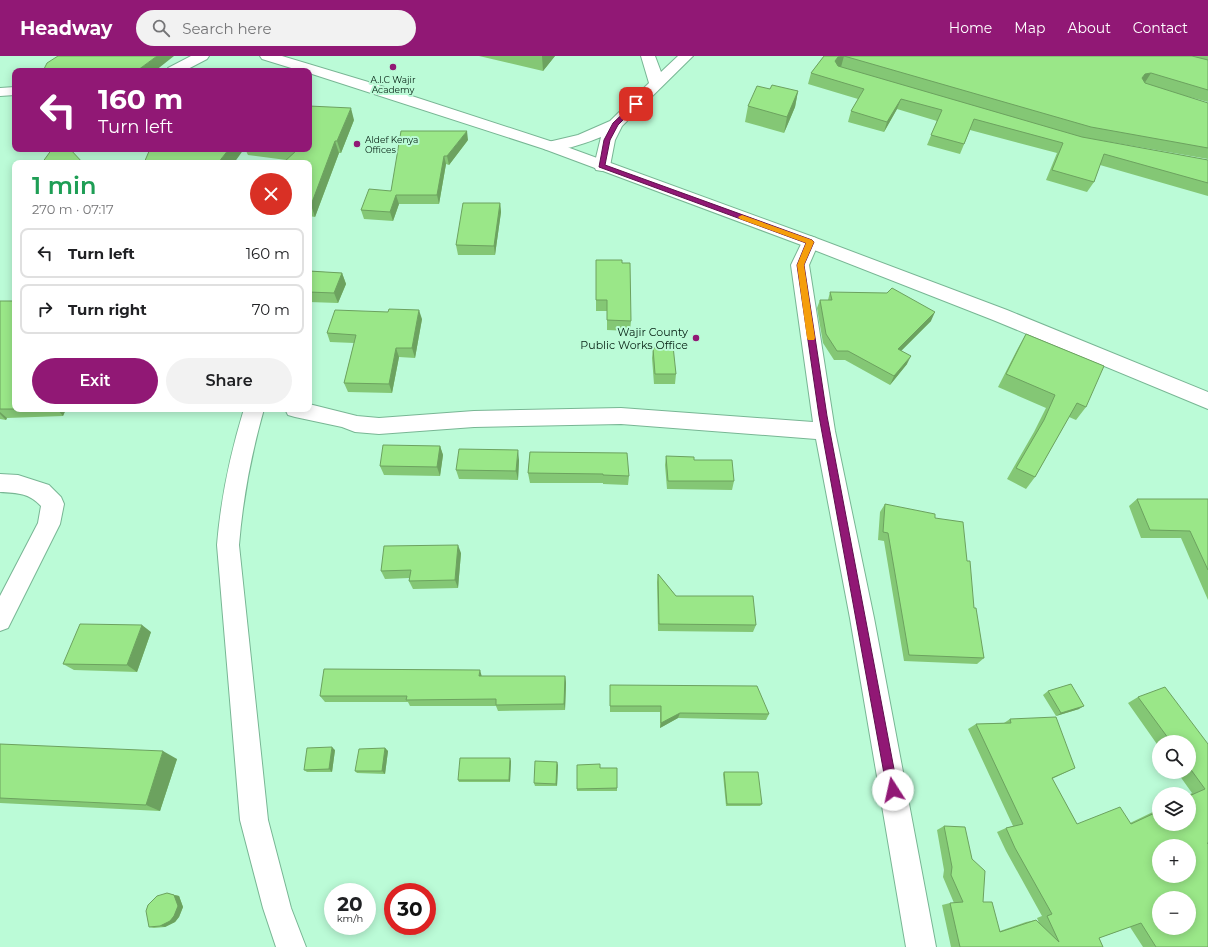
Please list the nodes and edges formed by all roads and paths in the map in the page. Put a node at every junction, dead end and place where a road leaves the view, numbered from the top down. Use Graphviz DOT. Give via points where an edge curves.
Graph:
graph roads {
  1 [pos="202,56"];
  2 [pos="267,56"];
  3 [pos="648,56"];
  4 [pos="686,56"];
  5 [pos="179,68"];
  6 [pos="307,68"];
  7 [pos="312,70"];
  8 [pos="657,84"];
  9 [pos="12,91"];
  10 [pos="0,92"];
  11 [pos="616,124"];
  12 [pos="550,146"];
  13 [pos="602,166"];
  14 [pos="810,242"];
  15 [pos="1208,401"];
  16 [pos="253,412"];
  17 [pos="309,412"];
  18 [pos="825,431"];
  19 [pos="0,483"];
  20 [pos="0,620"];
  21 [pos="291,947"];
  22 [pos="921,947"];
  1 -- 5 [label="street"];
  2 -- 6 [label="street"];
  3 -- 8 [label="street"];
  4 -- 8 [label="street"];
  7 -- 12 [label="street"];
  8 -- 11 [label="street"];
  9 -- 10 [label="street"];
  11 -- 12 [label="street" via="572,143"];
  11 -- 13 [label="street" via="607,140"];
  12 -- 13 [label="street"];
  13 -- 14 [label="street"];
  14 -- 15 [label="street" via="1000,315"];
  14 -- 18 [label="street" via="800,265"];
  16 -- 21 [label="street" via="232,501 228,545 254,820 277,908"];
  17 -- 18 [label="street" via="355,424 379,426 474,419 621,416"];
  18 -- 22 [label="street" via="862,618"];
  19 -- 20 [label="street" via="18,484 41,491 53,504 49,524"];
}
